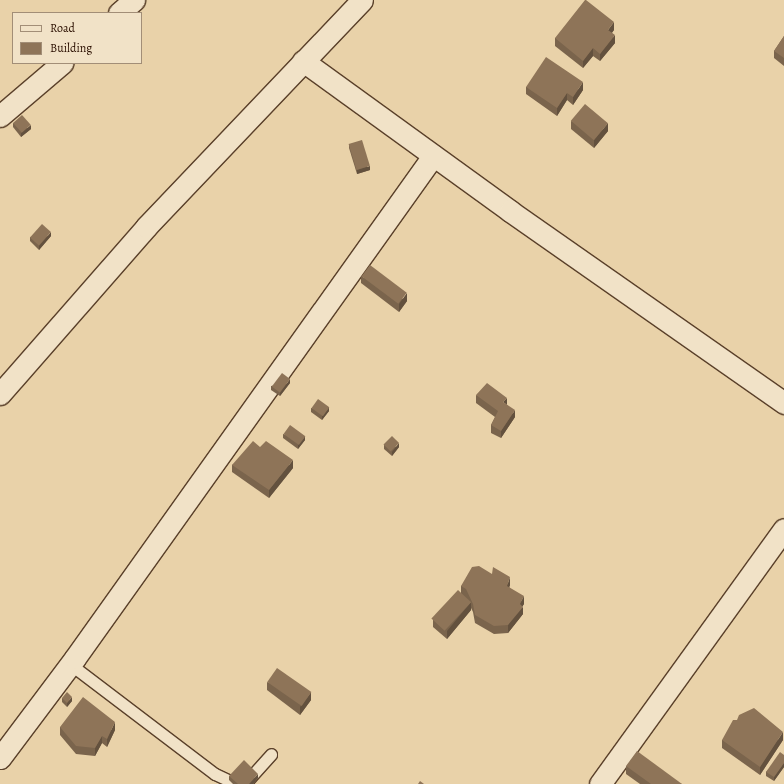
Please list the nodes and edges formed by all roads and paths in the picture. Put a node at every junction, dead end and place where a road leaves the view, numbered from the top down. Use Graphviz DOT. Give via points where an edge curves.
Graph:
graph roads {
  1 [pos="134,0"];
  2 [pos="362,0"];
  3 [pos="120,12"];
  4 [pos="303,61"];
  5 [pos="61,64"];
  6 [pos="0,116"];
  7 [pos="433,156"];
  8 [pos="0,394"];
  9 [pos="784,403"];
  10 [pos="784,528"];
  11 [pos="70,664"];
  12 [pos="271,754"];
  13 [pos="0,758"];
  14 [pos="237,784"];
  15 [pos="600,784"];
  1 -- 3 [label="street"];
  2 -- 4 [label="street"];
  4 -- 7 [label="street"];
  4 -- 8 [label="street" via="146,227"];
  5 -- 6 [label="street"];
  7 -- 9 [label="street"];
  7 -- 11 [label="street"];
  10 -- 15 [label="street"];
  11 -- 13 [label="street"];
  11 -- 14 [label="lane" via="215,774"];
  12 -- 14 [label="lane" via="256,774 245,783"];
}
